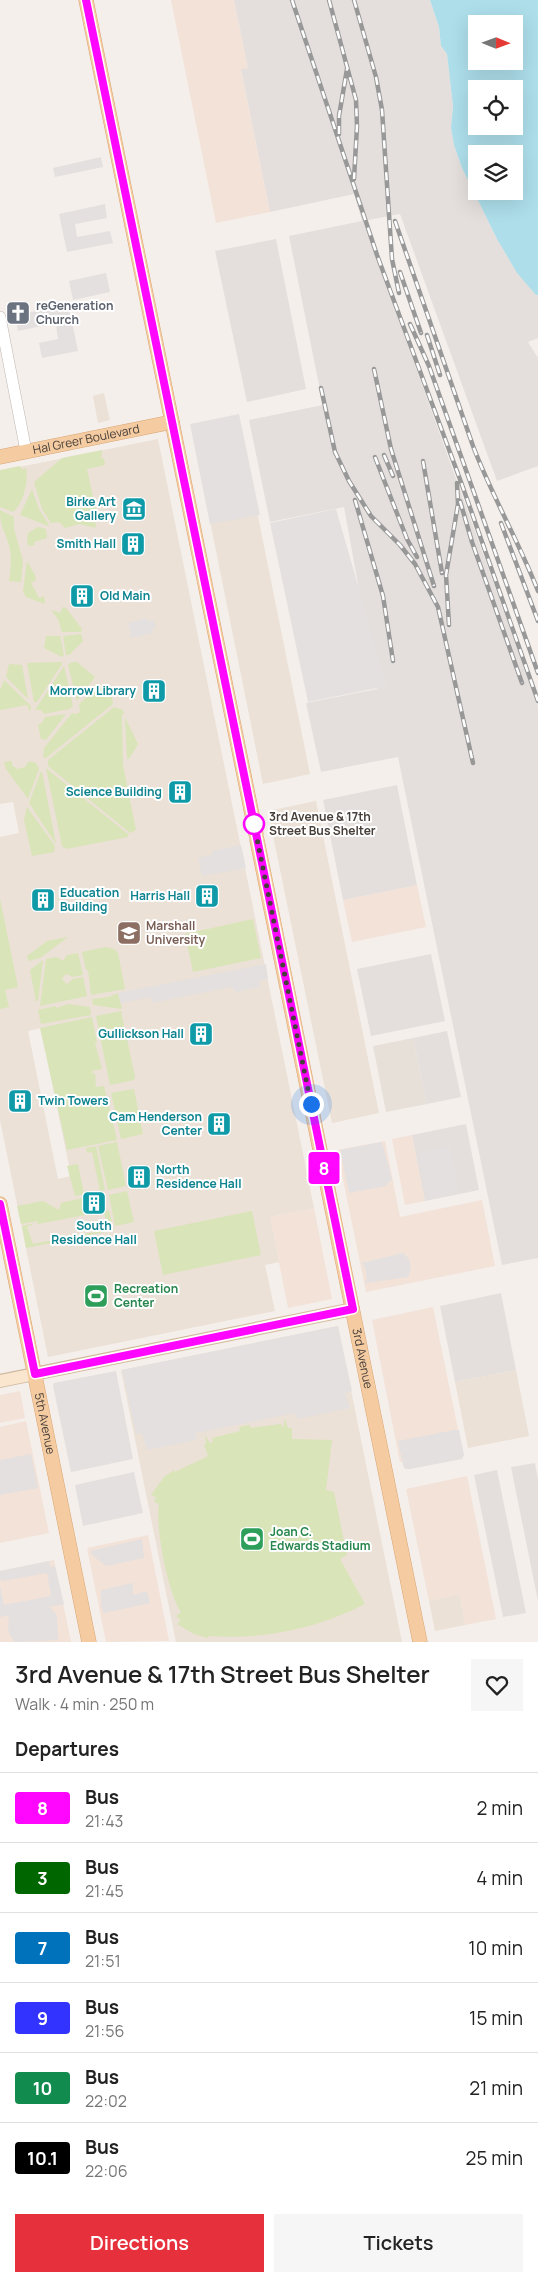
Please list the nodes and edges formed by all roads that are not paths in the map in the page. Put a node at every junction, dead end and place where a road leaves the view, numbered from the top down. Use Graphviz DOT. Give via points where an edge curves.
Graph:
graph roads {
  1 [pos="86,0"];
  2 [pos="0,317"];
  3 [pos="172,422"];
  4 [pos="26,451"];
  5 [pos="0,457"];
  6 [pos="0,1204"];
  7 [pos="353,1309"];
  8 [pos="35,1374"];
  9 [pos="0,1381"];
  10 [pos="89,1642"];
  11 [pos="420,1642"];
  1 -- 3 [label="main road, 3rd Avenue"];
  2 -- 4 [label="street"];
  3 -- 4 [label="main road, Hal Greer Boulevard"];
  3 -- 7 [label="main road, 3rd Avenue"];
  4 -- 5 [label="main road, Hal Greer Boulevard"];
  6 -- 8 [label="main road, 5th Avenue"];
  7 -- 8 [label="main road"];
  7 -- 11 [label="main road, 3rd Avenue"];
  8 -- 9 [label="main road"];
  8 -- 10 [label="main road, 5th Avenue"];
}
